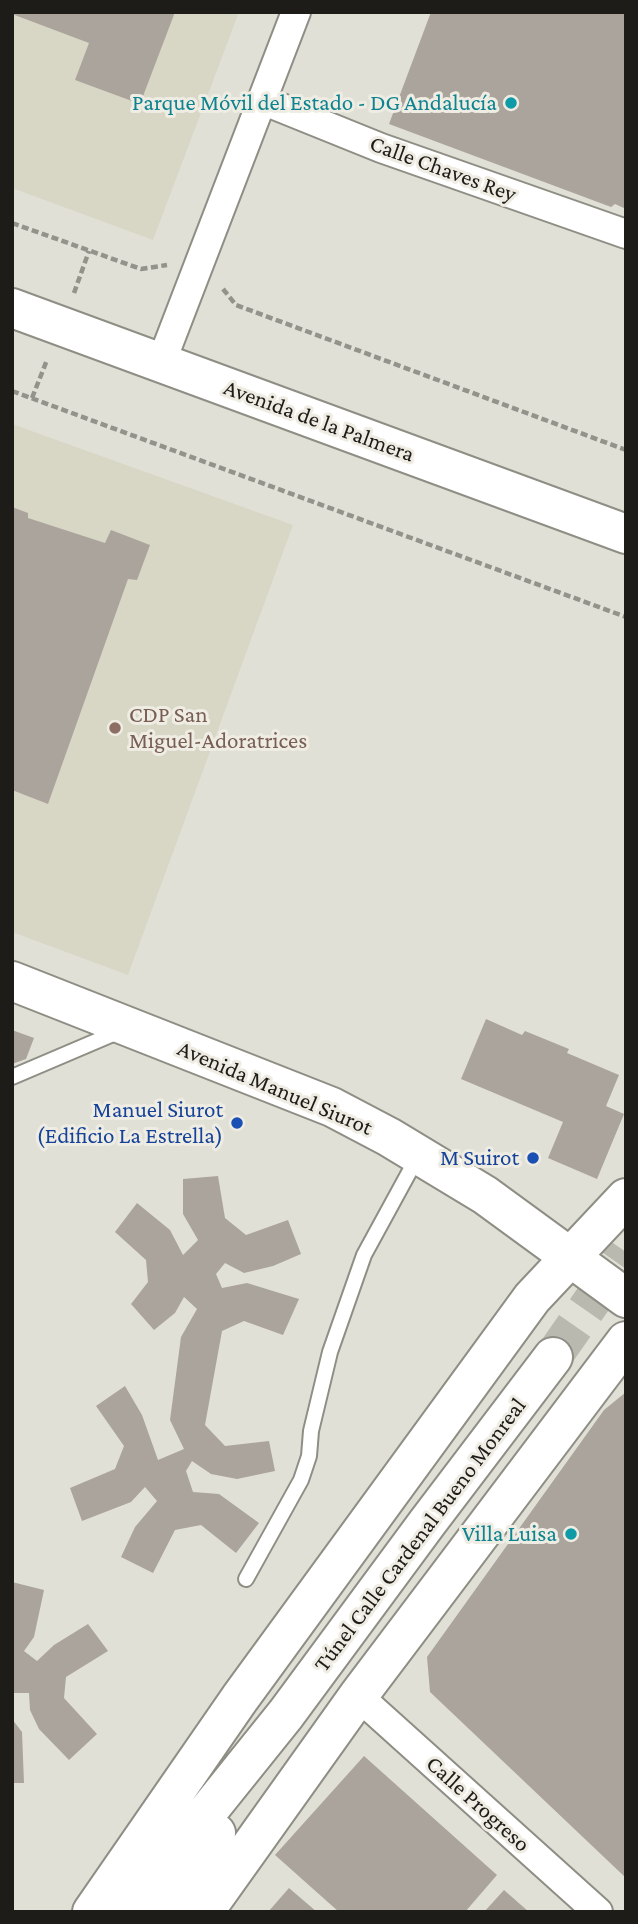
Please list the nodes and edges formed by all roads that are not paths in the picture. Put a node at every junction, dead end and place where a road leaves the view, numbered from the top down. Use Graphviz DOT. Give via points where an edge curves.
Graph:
graph roads {
  1 [pos="296,12"];
  2 [pos="262,100"];
  3 [pos="626,234"];
  4 [pos="12,308"];
  5 [pos="161,363"];
  6 [pos="626,534"];
  7 [pos="12,981"];
  8 [pos="129,1027"];
  9 [pos="12,1077"];
  10 [pos="419,1155"];
  11 [pos="626,1199"];
  12 [pos="570,1257"];
  13 [pos="626,1298"];
  14 [pos="626,1340"];
  15 [pos="553,1357"];
  16 [pos="246,1580"];
  17 [pos="358,1696"];
  18 [pos="286,1714"];
  19 [pos="92,1912"];
  20 [pos="127,1912"];
  21 [pos="169,1912"];
  22 [pos="204,1912"];
  23 [pos="598,1912"];
  1 -- 2 [label="street"];
  2 -- 3 [label="street, Calle Chaves Rey" via="381,148"];
  2 -- 5 [label="street"];
  4 -- 5 [label="main road, Avenida de la Palmera"];
  5 -- 6 [label="main road, Avenida de la Palmera"];
  7 -- 8 [label="main road, Avenida Manuel Siurot"];
  8 -- 9 [label="lane"];
  8 -- 10 [label="main road, Avenida Manuel Siurot" via="332,1107"];
  10 -- 12 [label="main road, Avenida Manuel Siurot" via="485,1195"];
  10 -- 16 [label="lane" via="364,1255 330,1352 301,1480"];
  11 -- 12 [label="main road"];
  12 -- 13 [label="main road, Avenida Manuel Siurot"];
  12 -- 19 [label="main road" via="532,1298 272,1653"];
  14 -- 17 [label="main road"];
  15 -- 18 [label="main road, Túnel Calle Cardenal Bueno Monreal"];
  17 -- 22 [label="main road"];
  17 -- 23 [label="street, Calle Progreso"];
  18 -- 20 [label="main road"];
  18 -- 21 [label="main road"];
}
